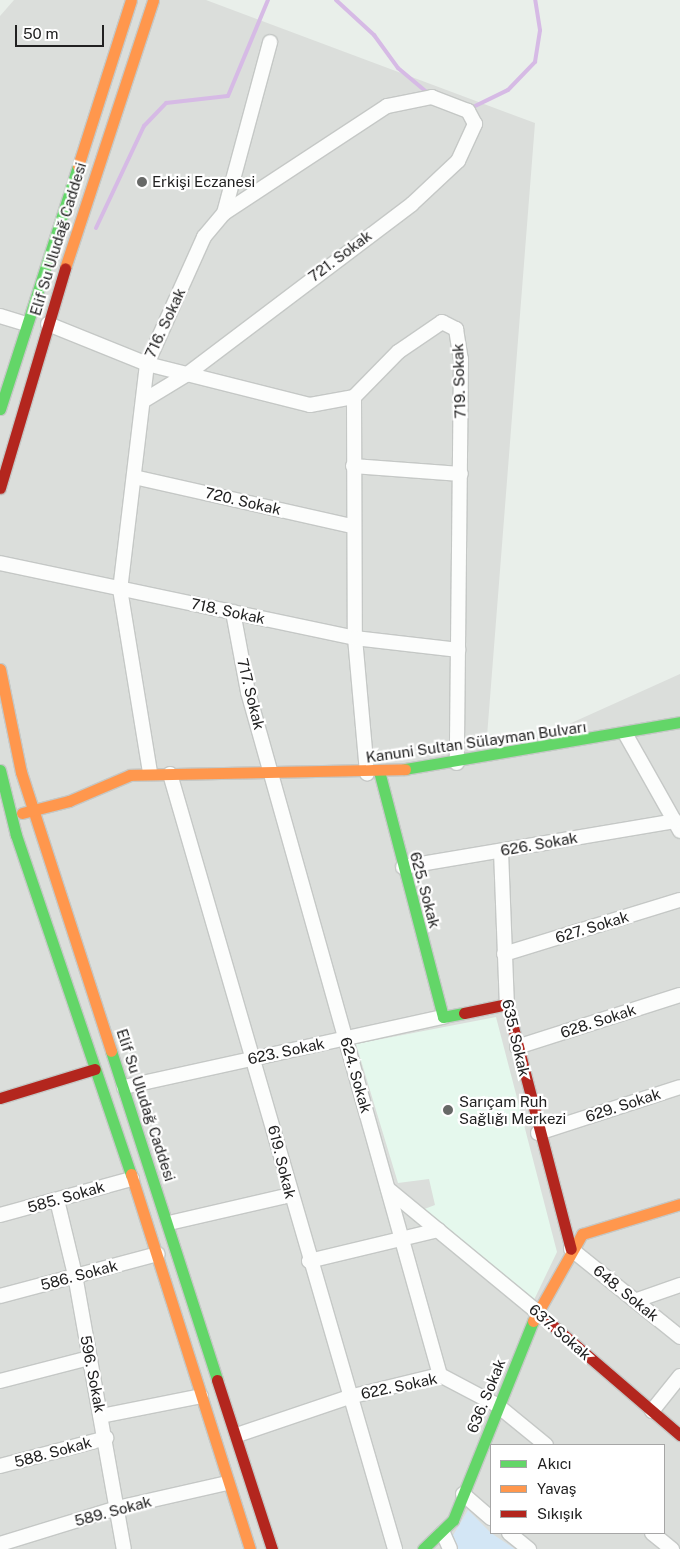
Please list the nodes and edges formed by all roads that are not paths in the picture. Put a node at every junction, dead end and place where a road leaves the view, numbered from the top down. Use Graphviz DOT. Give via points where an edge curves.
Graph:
graph roads {
  1 [pos="131,0"];
  2 [pos="153,0"];
  3 [pos="270,42"];
  4 [pos="432,97"];
  5 [pos="224,212"];
  6 [pos="0,316"];
  7 [pos="26,324"];
  8 [pos="48,324"];
  9 [pos="146,364"];
  10 [pos="186,375"];
  11 [pos="354,397"];
  12 [pos="142,401"];
  13 [pos="0,409"];
  14 [pos="353,466"];
  15 [pos="461,474"];
  16 [pos="134,477"];
  17 [pos="0,488"];
  18 [pos="352,526"];
  19 [pos="0,563"];
  20 [pos="120,589"];
  21 [pos="233,612"];
  22 [pos="355,638"];
  23 [pos="458,650"];
  24 [pos="0,669"];
  25 [pos="680,722"];
  26 [pos="626,735"];
  27 [pos="457,763"];
  28 [pos="0,770"];
  29 [pos="373,772"];
  30 [pos="150,773"];
  31 [pos="170,774"];
  32 [pos="273,775"];
  33 [pos="69,801"];
  34 [pos="34,809"];
  35 [pos="12,816"];
  36 [pos="0,820"];
  37 [pos="677,826"];
  38 [pos="40,827"];
  39 [pos="16,835"];
  40 [pos="0,841"];
  41 [pos="501,851"];
  42 [pos="403,866"];
  43 [pos="680,900"];
  44 [pos="504,954"];
  45 [pos="680,995"];
  46 [pos="507,1004"];
  47 [pos="443,1017"];
  48 [pos="346,1038"];
  49 [pos="517,1047"];
  50 [pos="256,1057"];
  51 [pos="95,1069"];
  52 [pos="124,1087"];
  53 [pos="680,1087"];
  54 [pos="0,1098"];
  55 [pos="538,1132"];
  56 [pos="132,1179"];
  57 [pos="388,1188"];
  58 [pos="290,1195"];
  59 [pos="56,1200"];
  60 [pos="680,1204"];
  61 [pos="0,1215"];
  62 [pos="169,1223"];
  63 [pos="438,1230"];
  64 [pos="402,1239"];
  65 [pos="571,1249"];
  66 [pos="158,1254"];
  67 [pos="309,1261"];
  68 [pos="75,1275"];
  69 [pos="680,1285"];
  70 [pos="0,1296"];
  71 [pos="637,1300"];
  72 [pos="538,1312"];
  73 [pos="680,1337"];
  74 [pos="89,1358"];
  75 [pos="440,1375"];
  76 [pos="680,1376"];
  77 [pos="0,1381"];
  78 [pos="201,1396"];
  79 [pos="350,1397"];
  80 [pos="497,1405"];
  81 [pos="652,1411"];
  82 [pos="101,1416"];
  83 [pos="237,1436"];
  84 [pos="680,1436"];
  85 [pos="106,1438"];
  86 [pos="545,1444"];
  87 [pos="0,1466"];
  88 [pos="228,1483"];
  89 [pos="463,1494"];
  90 [pos="117,1508"];
  91 [pos="490,1517"];
  92 [pos="444,1533"];
  93 [pos="510,1534"];
  94 [pos="653,1534"];
  95 [pos="0,1544"];
  96 [pos="124,1549"];
  97 [pos="250,1549"];
  98 [pos="272,1549"];
  99 [pos="395,1549"];
  100 [pos="423,1549"];
  101 [pos="450,1549"];
  102 [pos="529,1549"];
  103 [pos="672,1549"];
  1 -- 7 [label="main road, Elif Su Uludağ Caddesi"];
  2 -- 8 [label="main road, Elif Su Uludağ Caddesi"];
  3 -- 5 [label="street"];
  4 -- 5 [label="street, 716. Sokak" via="387,106"];
  4 -- 10 [label="street, 721. Sokak" via="468,111 475,124 458,161 412,204"];
  5 -- 9 [label="street, 716. Sokak" via="204,237"];
  6 -- 7 [label="street"];
  7 -- 13 [label="main road, Elif Su Uludağ Caddesi"];
  8 -- 9 [label="street"];
  8 -- 17 [label="main road, Elif Su Uludağ Caddesi"];
  9 -- 10 [label="street"];
  9 -- 12 [label="street, 716. Sokak"];
  10 -- 11 [label="street" via="310,405"];
  10 -- 12 [label="street, 721. Sokak"];
  11 -- 14 [label="street"];
  11 -- 15 [label="street, 719. Sokak" via="398,352 442,322 456,329 461,359"];
  12 -- 16 [label="street, 716. Sokak"];
  14 -- 15 [label="street"];
  14 -- 18 [label="street"];
  15 -- 23 [label="street, 719. Sokak"];
  16 -- 18 [label="street, 720. Sokak"];
  16 -- 20 [label="street, 716. Sokak"];
  18 -- 22 [label="street"];
  19 -- 20 [label="street, 718. Sokak"];
  20 -- 21 [label="street, 718. Sokak"];
  20 -- 30 [label="street, 716. Sokak"];
  21 -- 22 [label="street, 718. Sokak"];
  21 -- 32 [label="street, 717. Sokak" via="248,692"];
  22 -- 23 [label="street, 718. Sokak"];
  22 -- 29 [label="street"];
  23 -- 27 [label="street, 719. Sokak"];
  24 -- 34 [label="main road, Elif Su Uludağ Caddesi" via="21,772"];
  25 -- 26 [label="main road, Kanuni Sultan Sülayman Bulvarı"];
  26 -- 27 [label="main road, Kanuni Sultan Sülayman Bulvarı"];
  26 -- 37 [label="street"];
  27 -- 29 [label="main road, Kanuni Sultan Sülayman Bulvarı"];
  28 -- 35 [label="main road"];
  29 -- 32 [label="main road, Kanuni Sultan Sülayman Bulvarı"];
  29 -- 42 [label="main road, 625. Sokak"];
  30 -- 31 [label="main road, Kanuni Sultan Sülayman Bulvarı"];
  30 -- 33 [label="main road, Kanuni Sultan Sülayman Bulvarı" via="120,778"];
  31 -- 32 [label="main road, Kanuni Sultan Sülayman Bulvarı"];
  31 -- 50 [label="street, 619. Sokak"];
  32 -- 48 [label="street, 624. Sokak"];
  33 -- 34 [label="main road"];
  33 -- 38 [label="main road"];
  34 -- 35 [label="main road"];
  34 -- 38 [label="main road, Elif Su Uludağ Caddesi"];
  35 -- 36 [label="main road"];
  35 -- 39 [label="main road"];
  37 -- 41 [label="street, 626. Sokak"];
  38 -- 39 [label="main road"];
  38 -- 52 [label="main road, Elif Su Uludağ Caddesi"];
  39 -- 40 [label="main road"];
  39 -- 51 [label="main road"];
  41 -- 42 [label="street, 626. Sokak"];
  41 -- 44 [label="street, 635. Sokak"];
  42 -- 47 [label="main road, 625. Sokak"];
  43 -- 44 [label="street, 627. Sokak"];
  44 -- 46 [label="street, 635. Sokak"];
  45 -- 49 [label="street, 628. Sokak"];
  46 -- 47 [label="main road, 623. Sokak"];
  46 -- 49 [label="main road, 635. Sokak"];
  47 -- 48 [label="street, 623. Sokak"];
  48 -- 50 [label="street, 623. Sokak"];
  48 -- 57 [label="street, 624. Sokak"];
  49 -- 55 [label="main road, 635. Sokak"];
  50 -- 52 [label="street, 623. Sokak"];
  50 -- 58 [label="street, 619. Sokak"];
  51 -- 54 [label="main road"];
  51 -- 56 [label="main road"];
  52 -- 62 [label="main road, Elif Su Uludağ Caddesi"];
  53 -- 55 [label="street, 629. Sokak"];
  55 -- 65 [label="main road, 635. Sokak"];
  56 -- 59 [label="street, 585. Sokak"];
  56 -- 66 [label="main road"];
  57 -- 63 [label="street, 637. Sokak"];
  57 -- 64 [label="street, 624. Sokak"];
  58 -- 62 [label="street"];
  58 -- 67 [label="street, 619. Sokak"];
  59 -- 61 [label="street, 585. Sokak"];
  59 -- 68 [label="street, 596. Sokak"];
  60 -- 65 [label="main road, 636. Sokak" via="590,1229"];
  62 -- 83 [label="main road, Elif Su Uludağ Caddesi"];
  63 -- 64 [label="street"];
  63 -- 72 [label="street, 637. Sokak"];
  64 -- 67 [label="street"];
  64 -- 75 [label="street, 624. Sokak"];
  65 -- 71 [label="street, 648. Sokak"];
  65 -- 72 [label="main road, 636. Sokak"];
  66 -- 68 [label="street, 586. Sokak"];
  66 -- 78 [label="main road"];
  67 -- 79 [label="street, 619. Sokak"];
  68 -- 70 [label="street, 586. Sokak"];
  68 -- 74 [label="street, 596. Sokak"];
  69 -- 71 [label="street"];
  71 -- 73 [label="street, 648. Sokak"];
  72 -- 80 [label="main road, 636. Sokak"];
  72 -- 81 [label="main road, 637. Sokak"];
  74 -- 77 [label="street"];
  74 -- 82 [label="street, 596. Sokak"];
  75 -- 79 [label="street, 622. Sokak"];
  75 -- 80 [label="street, 622. Sokak"];
  76 -- 81 [label="street"];
  78 -- 82 [label="street"];
  78 -- 88 [label="main road"];
  79 -- 83 [label="street, 622. Sokak"];
  79 -- 99 [label="street, 619. Sokak"];
  80 -- 86 [label="street, 622. Sokak"];
  80 -- 89 [label="main road, 636. Sokak"];
  81 -- 84 [label="main road, 637. Sokak"];
  82 -- 85 [label="street, 596. Sokak"];
  83 -- 98 [label="main road, Elif Su Uludağ Caddesi"];
  85 -- 87 [label="street, 588. Sokak"];
  85 -- 90 [label="street, 596. Sokak"];
  88 -- 90 [label="street, 589. Sokak"];
  88 -- 97 [label="main road"];
  89 -- 91 [label="street"];
  89 -- 92 [label="main road, 636. Sokak"];
  90 -- 95 [label="street, 589. Sokak"];
  90 -- 96 [label="street, 596. Sokak"];
  92 -- 100 [label="main road, 636. Sokak"];
  92 -- 101 [label="street"];
  93 -- 102 [label="street"];
  94 -- 103 [label="street"];
}
